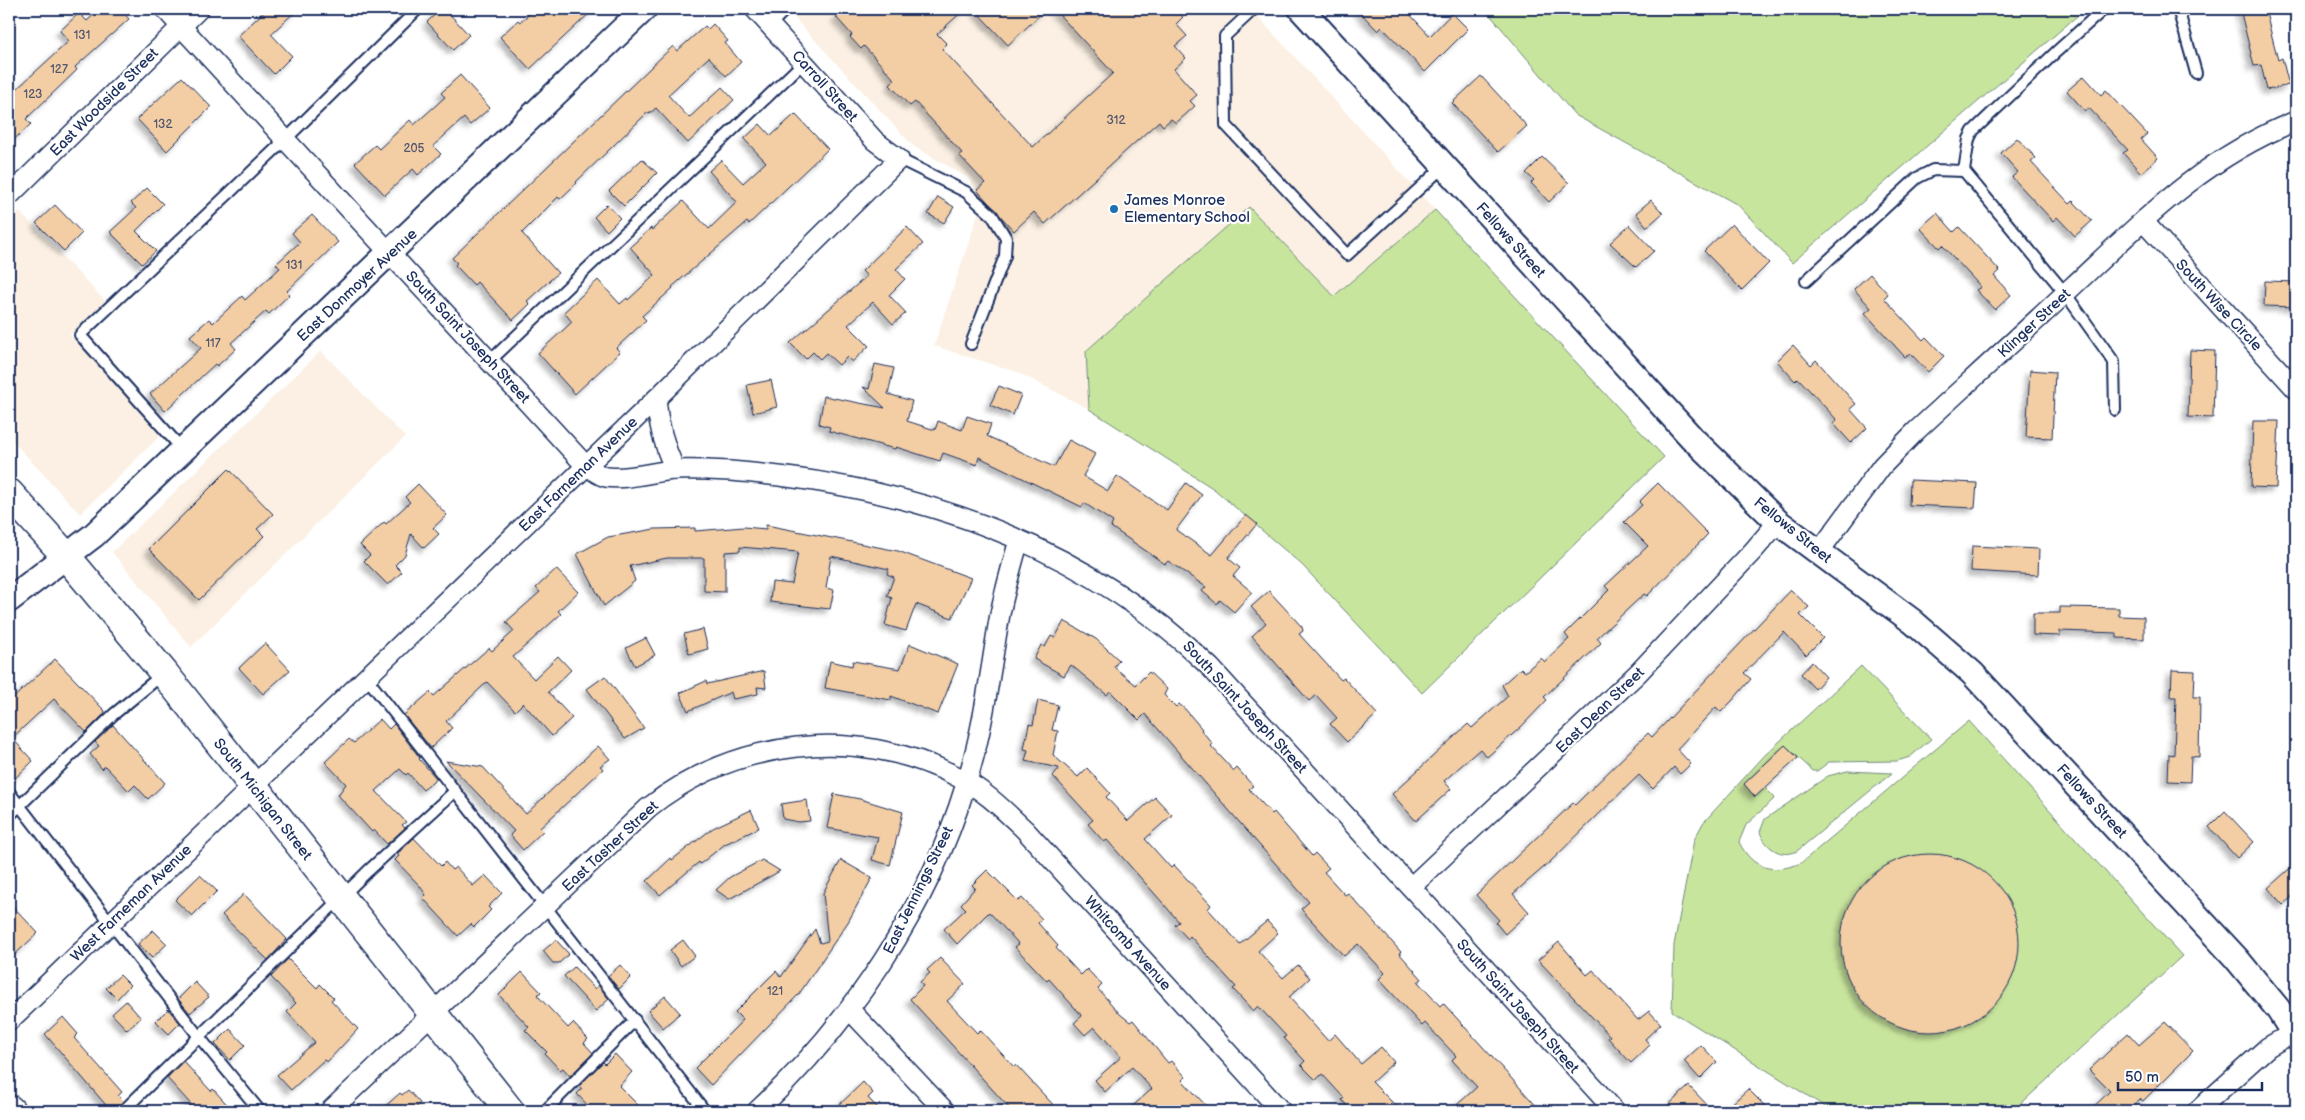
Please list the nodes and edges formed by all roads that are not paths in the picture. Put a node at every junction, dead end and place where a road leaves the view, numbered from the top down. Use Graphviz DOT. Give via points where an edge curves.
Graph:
graph roads {
  1 [pos="165,9"];
  2 [pos="199,9"];
  3 [pos="418,9"];
  4 [pos="644,9"];
  5 [pos="755,9"];
  6 [pos="786,9"];
  7 [pos="1254,9"];
  8 [pos="1301,9"];
  9 [pos="2104,9"];
  10 [pos="2178,9"];
  11 [pos="770,25"];
  12 [pos="181,26"];
  13 [pos="804,62"];
  14 [pos="2196,73"];
  15 [pos="2288,124"];
  16 [pos="285,140"];
  17 [pos="899,158"];
  18 [pos="1444,166"];
  19 [pos="1964,172"];
  20 [pos="9,196"];
  21 [pos="2143,221"];
  22 [pos="390,254"];
  23 [pos="1806,281"];
  24 [pos="2065,294"];
  25 [pos="971,344"];
  26 [pos="490,361"];
  27 [pos="2296,389"];
  28 [pos="656,399"];
  29 [pos="2115,410"];
  30 [pos="182,449"];
  31 [pos="586,466"];
  32 [pos="675,470"];
  33 [pos="9,493"];
  34 [pos="1778,522"];
  35 [pos="1019,540"];
  36 [pos="1819,552"];
  37 [pos="66,556"];
  38 [pos="9,600"];
  39 [pos="164,673"];
  40 [pos="366,677"];
  41 [pos="967,783"];
  42 [pos="253,785"];
  43 [pos="455,791"];
  44 [pos="9,792"];
  45 [pos="19,806"];
  46 [pos="9,816"];
  47 [pos="1411,887"];
  48 [pos="341,898"];
  49 [pos="545,907"];
  50 [pos="110,923"];
  51 [pos="850,1010"];
  52 [pos="432,1012"];
  53 [pos="635,1020"];
  54 [pos="9,1021"];
  55 [pos="2295,1033"];
  56 [pos="200,1038"];
  57 [pos="762,1109"];
  58 [pos="123,1111"];
  59 [pos="260,1111"];
  60 [pos="330,1111"];
  61 [pos="510,1111"];
  62 [pos="545,1111"];
  63 [pos="705,1111"];
  64 [pos="945,1111"];
  65 [pos="1281,1111"];
  66 [pos="1614,1111"];
  67 [pos="2197,1111"];
  1 -- 12 [label="street, South Saint Joseph Street"];
  2 -- 12 [label="street, East Woodside Street"];
  3 -- 16 [label="lane"];
  4 -- 22 [label="street, East Donmoyer Avenue"];
  5 -- 11 [label="street, Carroll Street"];
  6 -- 11 [label="lane"];
  7 -- 18 [label="lane" via="1225,36 1226,125 1347,254"];
  8 -- 18 [label="street, Fellows Street"];
  9 -- 19 [label="lane" via="1974,132 1969,139"];
  10 -- 14 [label="lane"];
  11 -- 13 [label="street, Carroll Street"];
  12 -- 16 [label="street, South Saint Joseph Street"];
  12 -- 20 [label="street, East Woodside Street"];
  13 -- 17 [label="street, Carroll Street" via="875,141"];
  13 -- 26 [label="lane"];
  15 -- 21 [label="street, Klinger Street" via="2212,164"];
  16 -- 22 [label="street, South Saint Joseph Street"];
  16 -- 30 [label="lane" via="80,335"];
  17 -- 25 [label="lane" via="966,192 992,215 1006,238 1006,256"];
  17 -- 28 [label="street, East Farneman Avenue"];
  18 -- 34 [label="street, Fellows Street" via="1692,438"];
  19 -- 23 [label="lane" via="1933,170 1918,178"];
  19 -- 24 [label="lane"];
  21 -- 24 [label="street, Klinger Street"];
  21 -- 27 [label="street, South Wise Circle"];
  22 -- 26 [label="street, South Saint Joseph Street"];
  22 -- 30 [label="street, East Donmoyer Avenue"];
  24 -- 29 [label="lane" via="2114,362"];
  24 -- 36 [label="street, Klinger Street" via="1882,466"];
  26 -- 31 [label="street, South Saint Joseph Street"];
  28 -- 31 [label="street, East Farneman Avenue"];
  28 -- 32 [label="street" via="662,443"];
  30 -- 37 [label="street, East Donmoyer Avenue" via="94,535"];
  31 -- 32 [label="street, South Saint Joseph Street" via="604,477"];
  31 -- 40 [label="street, East Farneman Avenue"];
  32 -- 35 [label="street, South Saint Joseph Street" via="728,471 861,488 971,520"];
  33 -- 37 [label="main road, South Michigan Street"];
  34 -- 36 [label="street, Fellows Street"];
  34 -- 47 [label="street, East Dean Street" via="1638,673"];
  35 -- 41 [label="street, East Jennings Street" via="1000,612 988,701"];
  35 -- 47 [label="street, South Saint Joseph Street" via="1069,562 1176,634"];
  36 -- 55 [label="street, Fellows Street" via="1912,621 1972,673 2236,958"];
  37 -- 38 [label="street, East Donmoyer Avenue"];
  37 -- 39 [label="main road, South Michigan Street"];
  39 -- 42 [label="main road, South Michigan Street"];
  39 -- 45 [label="lane" via="114,714"];
  40 -- 42 [label="street, East Farneman Avenue"];
  40 -- 43 [label="lane"];
  41 -- 49 [label="street, East Tasher Street" via="918,761 863,747 798,745 743,757 699,775 663,796"];
  41 -- 51 [label="street, East Jennings Street" via="912,910"];
  41 -- 65 [label="street, Whitcomb Avenue" via="1025,830"];
  42 -- 48 [label="main road, South Michigan Street"];
  42 -- 50 [label="street, West Farneman Avenue"];
  43 -- 48 [label="lane"];
  43 -- 49 [label="lane"];
  44 -- 45 [label="lane"];
  45 -- 46 [label="lane"];
  45 -- 50 [label="lane"];
  47 -- 66 [label="street, South Saint Joseph Street"];
  48 -- 52 [label="main road, South Michigan Street"];
  48 -- 56 [label="lane"];
  49 -- 52 [label="street, East Tasher Street"];
  49 -- 53 [label="lane"];
  50 -- 54 [label="street, West Farneman Avenue"];
  50 -- 56 [label="lane"];
  51 -- 57 [label="street, East Jennings Street"];
  51 -- 64 [label="street"];
  52 -- 60 [label="street, East Tasher Street"];
  52 -- 61 [label="main road, South Michigan Street"];
  53 -- 62 [label="lane"];
  53 -- 63 [label="lane"];
  55 -- 67 [label="street" via="2268,1047"];
  56 -- 58 [label="lane"];
  56 -- 59 [label="lane"];
}
